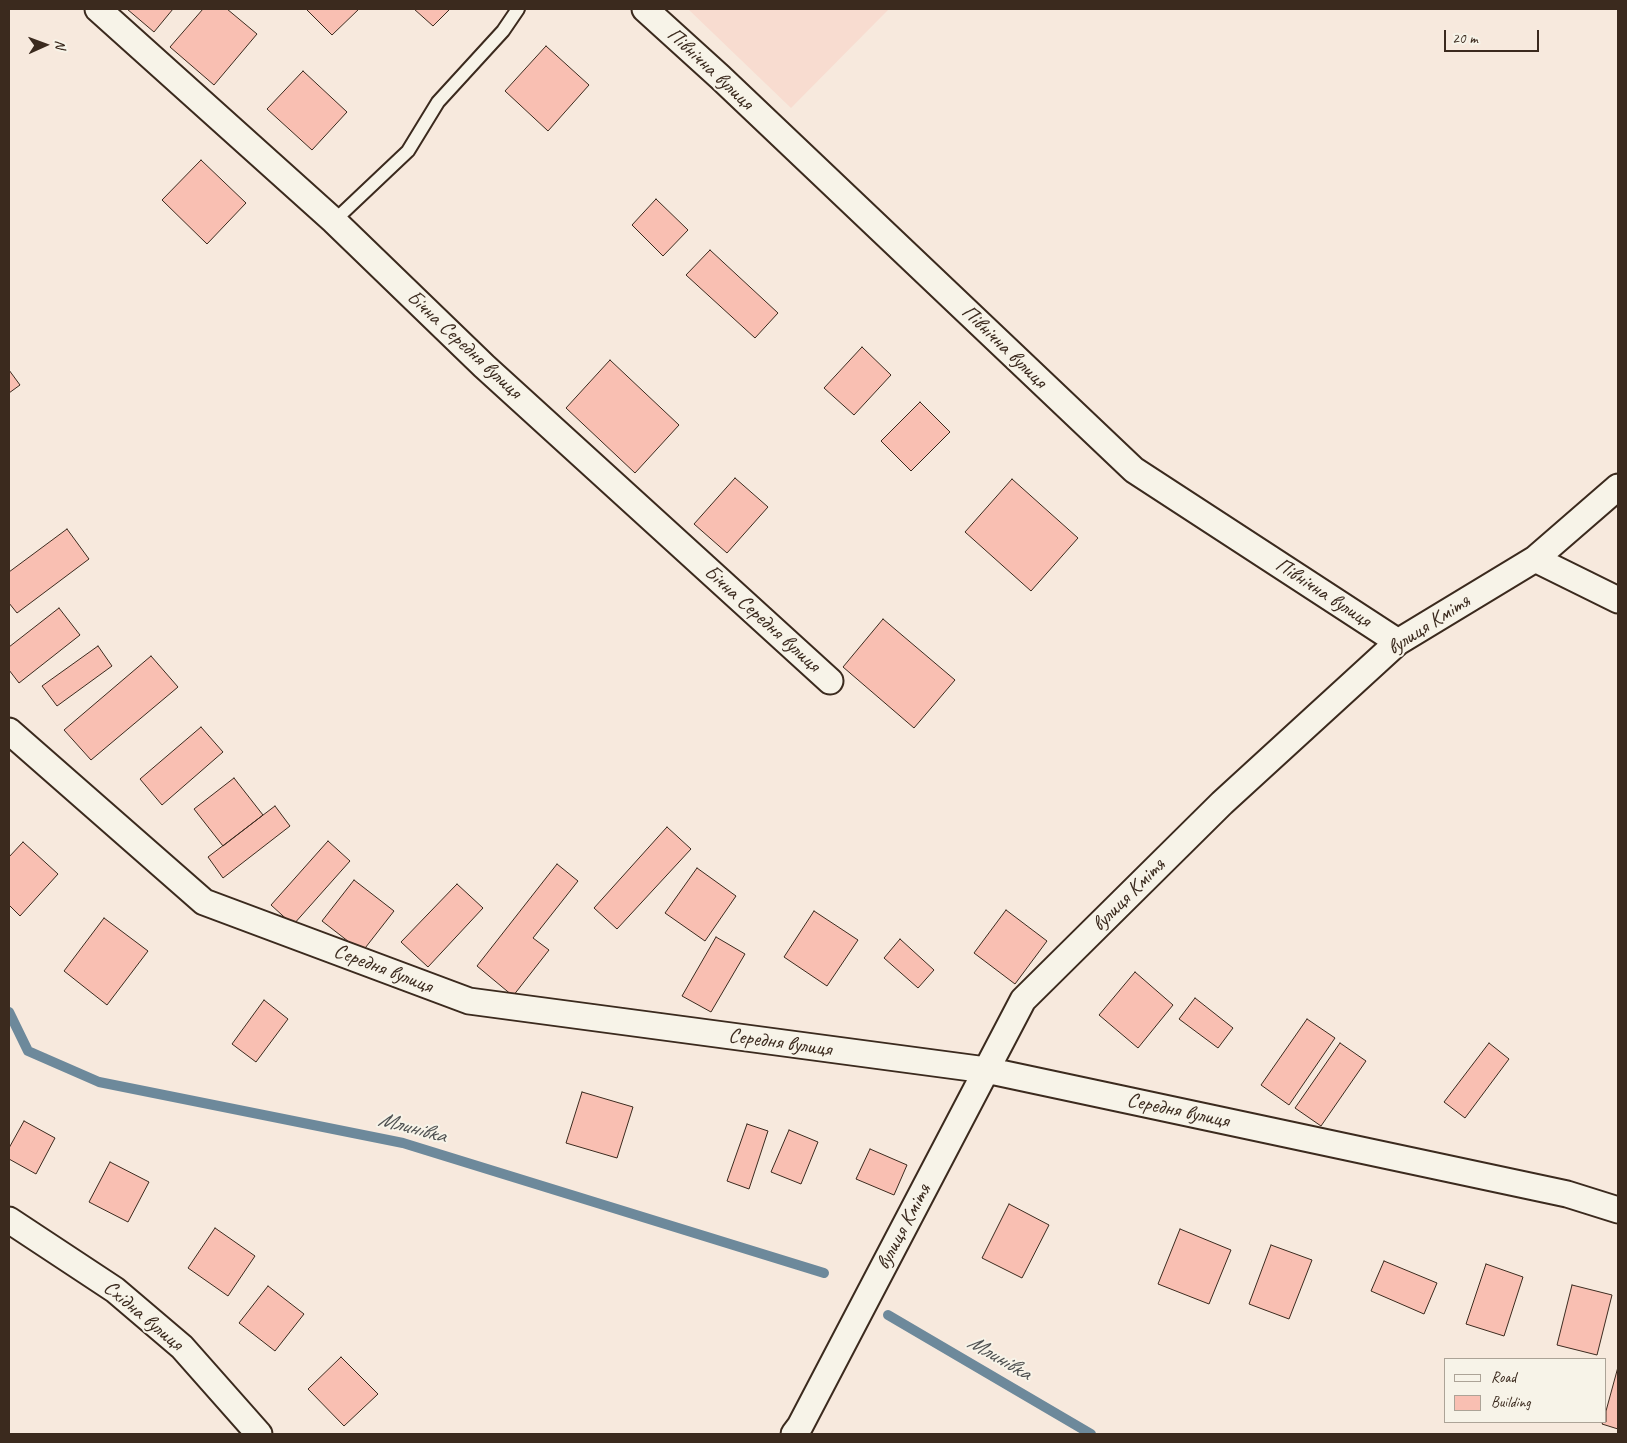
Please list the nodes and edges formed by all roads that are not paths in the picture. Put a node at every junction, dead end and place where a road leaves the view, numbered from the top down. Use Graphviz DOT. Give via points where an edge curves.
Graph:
graph roads {
  1 [pos="98,9"];
  2 [pos="518,9"];
  3 [pos="644,9"];
  4 [pos="334,221"];
  5 [pos="1618,486"];
  6 [pos="1535,559"];
  7 [pos="1618,600"];
  8 [pos="1398,642"];
  9 [pos="830,681"];
  10 [pos="9,731"];
  11 [pos="986,1070"];
  12 [pos="1618,1210"];
  13 [pos="9,1220"];
  14 [pos="259,1434"];
  15 [pos="794,1434"];
  1 -- 4 [label="street, Бічна Середня вулиця"];
  2 -- 4 [label="lane" via="503,31 438,102 408,151"];
  3 -- 8 [label="street, Північна вулиця" via="1134,470"];
  4 -- 9 [label="street, Бічна Середня вулиця" via="484,366"];
  5 -- 6 [label="street, вулиця Кмітя"];
  6 -- 7 [label="street"];
  6 -- 8 [label="street, вулиця Кмітя"];
  8 -- 11 [label="street, вулиця Кмітя" via="1222,803 1023,1000"];
  10 -- 11 [label="street, Середня вулиця" via="204,902 469,1001"];
  11 -- 12 [label="street, Середня вулиця" via="1567,1194"];
  11 -- 15 [label="street, вулиця Кмітя"];
  13 -- 14 [label="street, Східна вулиця" via="115,1290 182,1347"];
}
